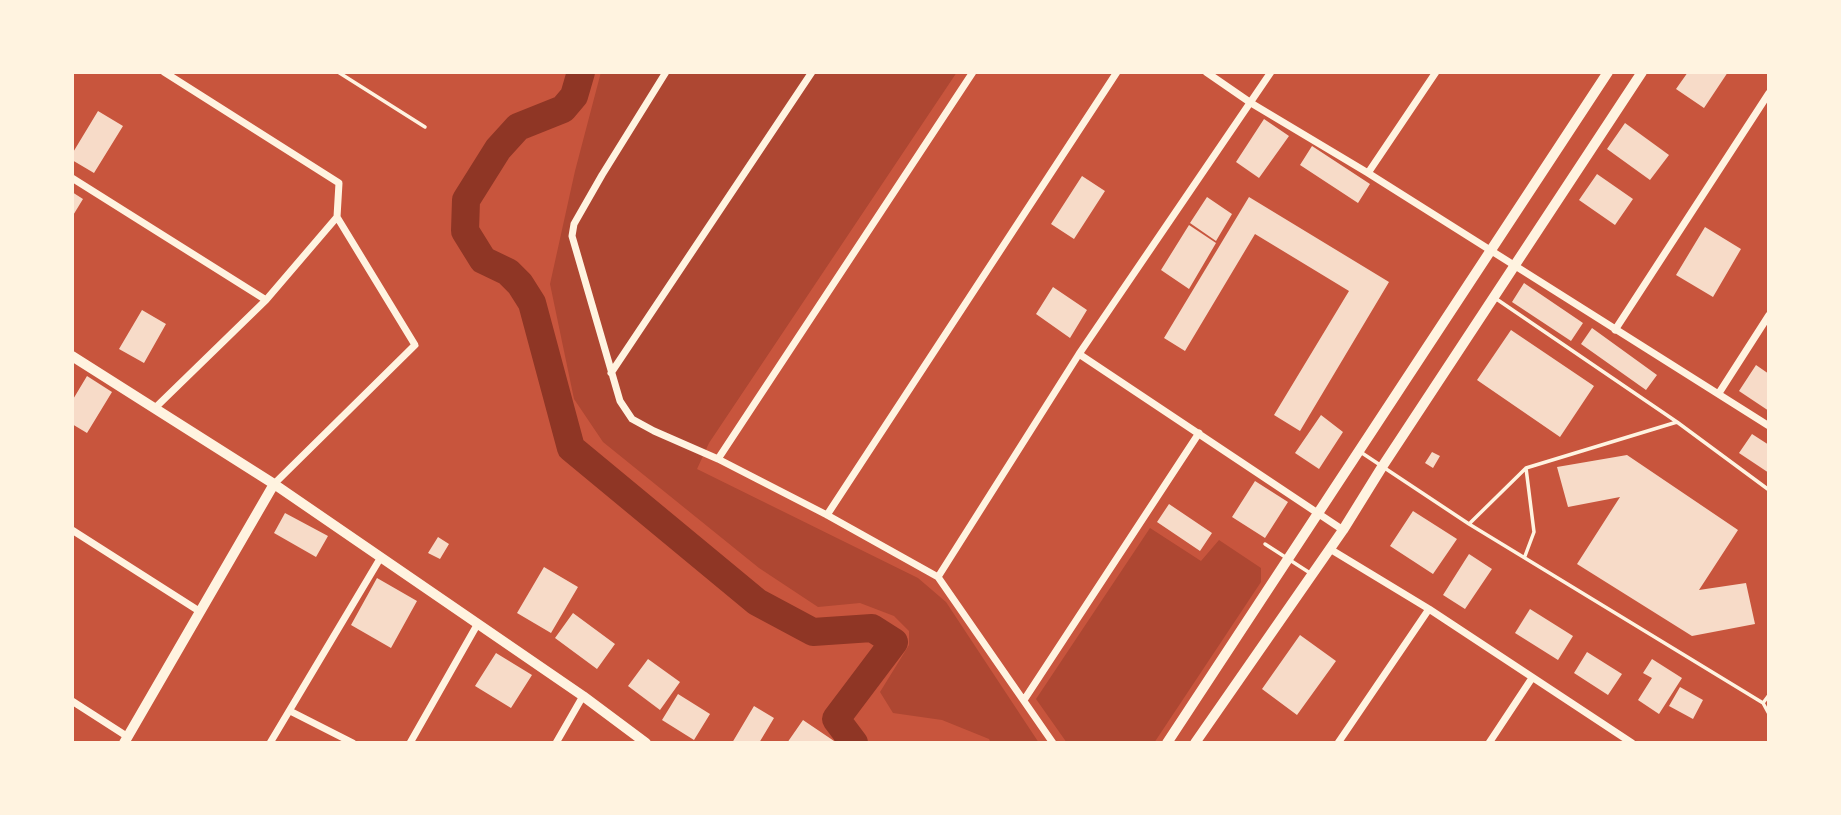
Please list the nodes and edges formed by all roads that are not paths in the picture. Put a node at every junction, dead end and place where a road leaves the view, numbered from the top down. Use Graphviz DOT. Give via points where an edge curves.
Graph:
graph roads {
  1 [pos="164,72"];
  2 [pos="338,72"];
  3 [pos="666,72"];
  4 [pos="812,72"];
  5 [pos="973,72"];
  6 [pos="1117,72"];
  7 [pos="1206,72"];
  8 [pos="1271,72"];
  9 [pos="1436,72"];
  10 [pos="1608,72"];
  11 [pos="1642,72"];
  12 [pos="1769,93"];
  13 [pos="1251,103"];
  14 [pos="425,127"];
  15 [pos="1368,173"];
  16 [pos="72,178"];
  17 [pos="337,217"];
  18 [pos="1489,250"];
  19 [pos="1514,267"];
  20 [pos="1494,297"];
  21 [pos="266,300"];
  22 [pos="1769,315"];
  23 [pos="1615,330"];
  24 [pos="1079,354"];
  25 [pos="72,356"];
  26 [pos="611,373"];
  27 [pos="1719,394"];
  28 [pos="155,408"];
  29 [pos="1677,422"];
  30 [pos="1769,426"];
  31 [pos="1199,433"];
  32 [pos="1359,451"];
  33 [pos="718,459"];
  34 [pos="1382,467"];
  35 [pos="1526,468"];
  36 [pos="274,484"];
  37 [pos="1769,490"];
  38 [pos="1318,513"];
  39 [pos="827,515"];
  40 [pos="1469,524"];
  41 [pos="72,530"];
  42 [pos="1343,530"];
  43 [pos="1265,544"];
  44 [pos="1330,549"];
  45 [pos="1525,556"];
  46 [pos="381,557"];
  47 [pos="1288,559"];
  48 [pos="1313,574"];
  49 [pos="938,577"];
  50 [pos="1429,609"];
  51 [pos="200,611"];
  52 [pos="477,625"];
  53 [pos="1532,678"];
  54 [pos="1769,695"];
  55 [pos="583,696"];
  56 [pos="72,701"];
  57 [pos="1024,701"];
  58 [pos="1763,703"];
  59 [pos="290,711"];
  60 [pos="1769,714"];
  61 [pos="126,740"];
  62 [pos="270,743"];
  63 [pos="353,743"];
  64 [pos="410,743"];
  65 [pos="556,743"];
  66 [pos="646,743"];
  67 [pos="1053,743"];
  68 [pos="1167,743"];
  69 [pos="1195,743"];
  70 [pos="1338,743"];
  71 [pos="1489,743"];
  72 [pos="1632,743"];
  1 -- 17 [label="street" via="339,183"];
  2 -- 14 [label="lane"];
  3 -- 26 [label="street" via="574,224 572,236"];
  4 -- 26 [label="street"];
  5 -- 33 [label="street"];
  6 -- 39 [label="street"];
  7 -- 13 [label="street"];
  8 -- 13 [label="street"];
  9 -- 15 [label="street"];
  10 -- 18 [label="main road"];
  11 -- 19 [label="main road"];
  12 -- 23 [label="street"];
  13 -- 15 [label="street"];
  13 -- 24 [label="street"];
  15 -- 18 [label="street"];
  16 -- 21 [label="street"];
  17 -- 21 [label="street"];
  17 -- 36 [label="street" via="415,345"];
  18 -- 19 [label="street"];
  18 -- 32 [label="main road"];
  19 -- 20 [label="main road"];
  19 -- 23 [label="street"];
  20 -- 29 [label="lane"];
  20 -- 34 [label="main road"];
  21 -- 28 [label="street"];
  22 -- 27 [label="street"];
  23 -- 27 [label="street"];
  24 -- 31 [label="street"];
  24 -- 49 [label="street"];
  25 -- 28 [label="street"];
  26 -- 33 [label="street" via="632,419"];
  27 -- 30 [label="street"];
  28 -- 36 [label="street"];
  29 -- 35 [label="lane"];
  29 -- 37 [label="lane"];
  31 -- 38 [label="street"];
  31 -- 57 [label="street"];
  32 -- 34 [label="lane"];
  32 -- 38 [label="main road"];
  33 -- 39 [label="street"];
  34 -- 40 [label="lane"];
  34 -- 42 [label="main road"];
  35 -- 40 [label="lane"];
  35 -- 45 [label="lane" via="1534,532"];
  36 -- 46 [label="street"];
  36 -- 51 [label="street"];
  38 -- 42 [label="street"];
  38 -- 47 [label="main road"];
  39 -- 49 [label="street"];
  40 -- 45 [label="lane"];
  41 -- 51 [label="street"];
  42 -- 44 [label="main road"];
  43 -- 47 [label="lane"];
  44 -- 48 [label="main road"];
  44 -- 50 [label="street"];
  45 -- 58 [label="lane"];
  46 -- 52 [label="street"];
  46 -- 59 [label="street"];
  47 -- 48 [label="lane"];
  47 -- 68 [label="main road"];
  48 -- 69 [label="main road"];
  49 -- 57 [label="street"];
  50 -- 53 [label="street"];
  50 -- 70 [label="street"];
  51 -- 61 [label="street"];
  52 -- 55 [label="street"];
  52 -- 64 [label="street"];
  53 -- 71 [label="street"];
  53 -- 72 [label="street"];
  54 -- 58 [label="lane"];
  55 -- 65 [label="street"];
  55 -- 66 [label="street"];
  56 -- 61 [label="street"];
  57 -- 67 [label="street"];
  58 -- 60 [label="lane"];
  59 -- 62 [label="street"];
  59 -- 63 [label="street"];
}
